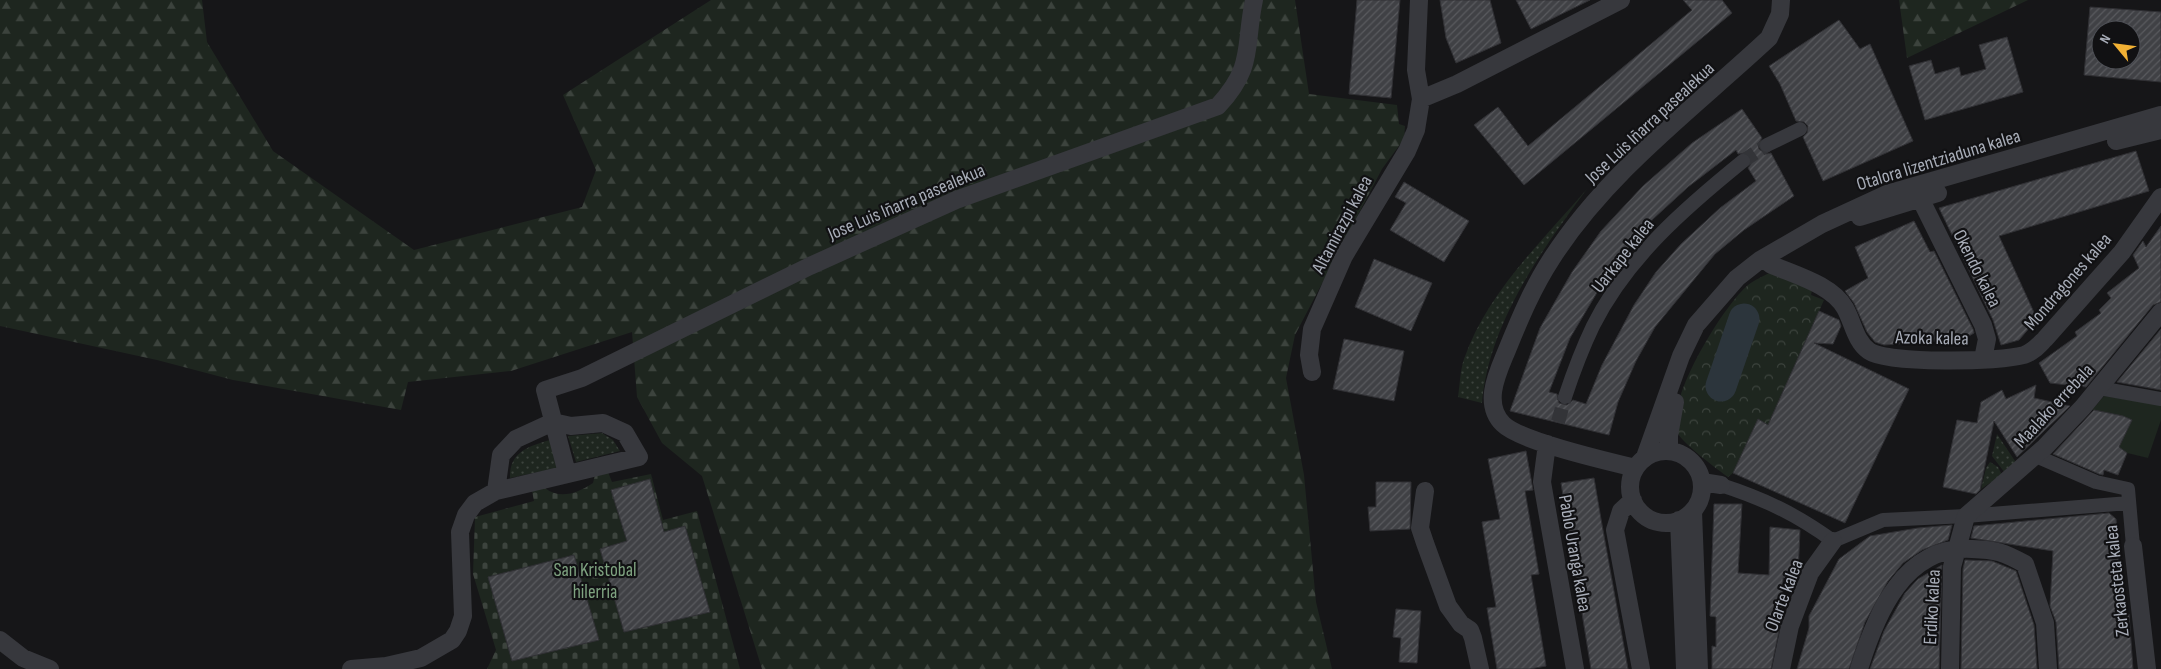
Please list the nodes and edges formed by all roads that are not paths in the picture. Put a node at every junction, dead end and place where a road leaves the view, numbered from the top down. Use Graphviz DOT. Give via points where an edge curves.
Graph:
graph roads {
  1 [pos="1254,0"];
  2 [pos="1419,0"];
  3 [pos="1621,0"];
  4 [pos="1781,0"];
  5 [pos="1421,98"];
  6 [pos="2161,115"];
  7 [pos="1800,129"];
  8 [pos="2161,130"];
  9 [pos="1767,145"];
  10 [pos="1743,161"];
  11 [pos="2161,197"];
  12 [pos="1920,198"];
  13 [pos="1770,264"];
  14 [pos="2161,312"];
  15 [pos="1983,359"];
  16 [pos="1312,372"];
  17 [pos="2099,388"];
  18 [pos="1565,397"];
  19 [pos="2161,399"];
  20 [pos="553,422"];
  21 [pos="1547,444"];
  22 [pos="1669,451"];
  23 [pos="2036,456"];
  24 [pos="1640,463"];
  25 [pos="567,473"];
  26 [pos="1702,482"];
  27 [pos="1721,485"];
  28 [pos="496,491"];
  29 [pos="1425,491"];
  30 [pos="1632,500"];
  31 [pos="2129,503"];
  32 [pos="1686,516"];
  33 [pos="1966,516"];
  34 [pos="1832,541"];
  35 [pos="2133,546"];
  36 [pos="1958,548"];
  37 [pos="0,640"];
  38 [pos="50,669"];
  39 [pos="351,669"];
  40 [pos="1480,669"];
  41 [pos="1575,669"];
  42 [pos="1641,669"];
  43 [pos="1685,669"];
  44 [pos="1699,669"];
  45 [pos="1780,669"];
  46 [pos="1859,669"];
  47 [pos="1950,669"];
  48 [pos="2048,669"];
  49 [pos="2147,669"];
  1 -- 20 [label="street, Jose Luis Iñarra pasealekua" via="1245,66 1234,89 1218,106 956,200 810,266 582,378 545,390"];
  2 -- 5 [label="street" via="1416,70"];
  3 -- 5 [label="street" via="1457,84"];
  4 -- 21 [label="street, Jose Luis Iñarra pasealekua" via="1780,14 1769,38 1630,164 1578,222 1552,258 1523,310 1493,384 1493,400 1503,424"];
  5 -- 16 [label="street, Altamirazpi kalea" via="1416,130 1407,151 1344,256 1312,329 1309,355"];
  6 -- 24 [label="street, Otalora lizentziaduna kalea" via="1887,194 1822,224 1760,260 1737,278 1696,325"];
  7 -- 9 [label="street"];
  8 -- 12 [label="street, Otalora lizentziaduna kalea"];
  10 -- 18 [label="street, Uarkape kalea" via="1688,206 1626,274 1593,325"];
  11 -- 15 [label="street, Mondragones kalea" via="2122,252 2035,350 2011,358"];
  12 -- 13 [label="street, Otalora lizentziaduna kalea" via="1867,214 1830,230"];
  12 -- 15 [label="street, Okendo kalea" via="1983,325 1987,339"];
  13 -- 15 [label="street, Azoka kalea" via="1826,289 1844,306 1857,336 1869,351 1889,358"];
  13 -- 22 [label="street, Otalora lizentziaduna kalea" via="1728,298 1705,328 1673,407"];
  14 -- 17 [label="street, Maalako errebala"];
  17 -- 19 [label="street"];
  17 -- 23 [label="street, Maalako errebala"];
  20 -- 25 [label="street"];
  20 -- 25 [label="street" via="571,426 603,423 625,433 639,457"];
  20 -- 28 [label="street" via="516,439 501,454"];
  21 -- 24 [label="street"];
  21 -- 41 [label="street, Pablo Uranga kalea" via="1542,482"];
  22 -- 24 [label="street" via="1657,452"];
  22 -- 26 [label="street" via="1691,460"];
  23 -- 31 [label="street, Zerkaosteta kalea" via="2096,482 2128,489"];
  23 -- 33 [label="street, Maalako errebala"];
  24 -- 30 [label="street" via="1630,484"];
  25 -- 28 [label="street"];
  26 -- 27 [label="street"];
  26 -- 32 [label="street" via="1701,497"];
  27 -- 34 [label="street" via="1753,495 1802,518"];
  28 -- 39 [label="street" via="475,503 460,532 463,616 452,640 421,658"];
  29 -- 40 [label="street" via="1420,528 1448,606 1461,624 1470,630"];
  30 -- 32 [label="street" via="1638,510 1652,520 1668,523"];
  30 -- 42 [label="street" via="1621,511 1615,530"];
  31 -- 33 [label="street"];
  31 -- 35 [label="street, Zerkaosteta kalea"];
  32 -- 43 [label="street"];
  32 -- 44 [label="street"];
  33 -- 34 [label="street" via="1883,520"];
  33 -- 36 [label="street, Erdiko kalea"];
  34 -- 45 [label="street, Olarte kalea" via="1810,573 1790,626"];
  35 -- 49 [label="street, Zerkaosteta kalea"];
  36 -- 46 [label="street" via="1923,560 1901,580 1879,614"];
  36 -- 47 [label="street, Erdiko kalea" via="1952,567"];
  36 -- 48 [label="street" via="2004,552 2025,564 2045,623"];
  37 -- 38 [label="street" via="23,658"];
}
